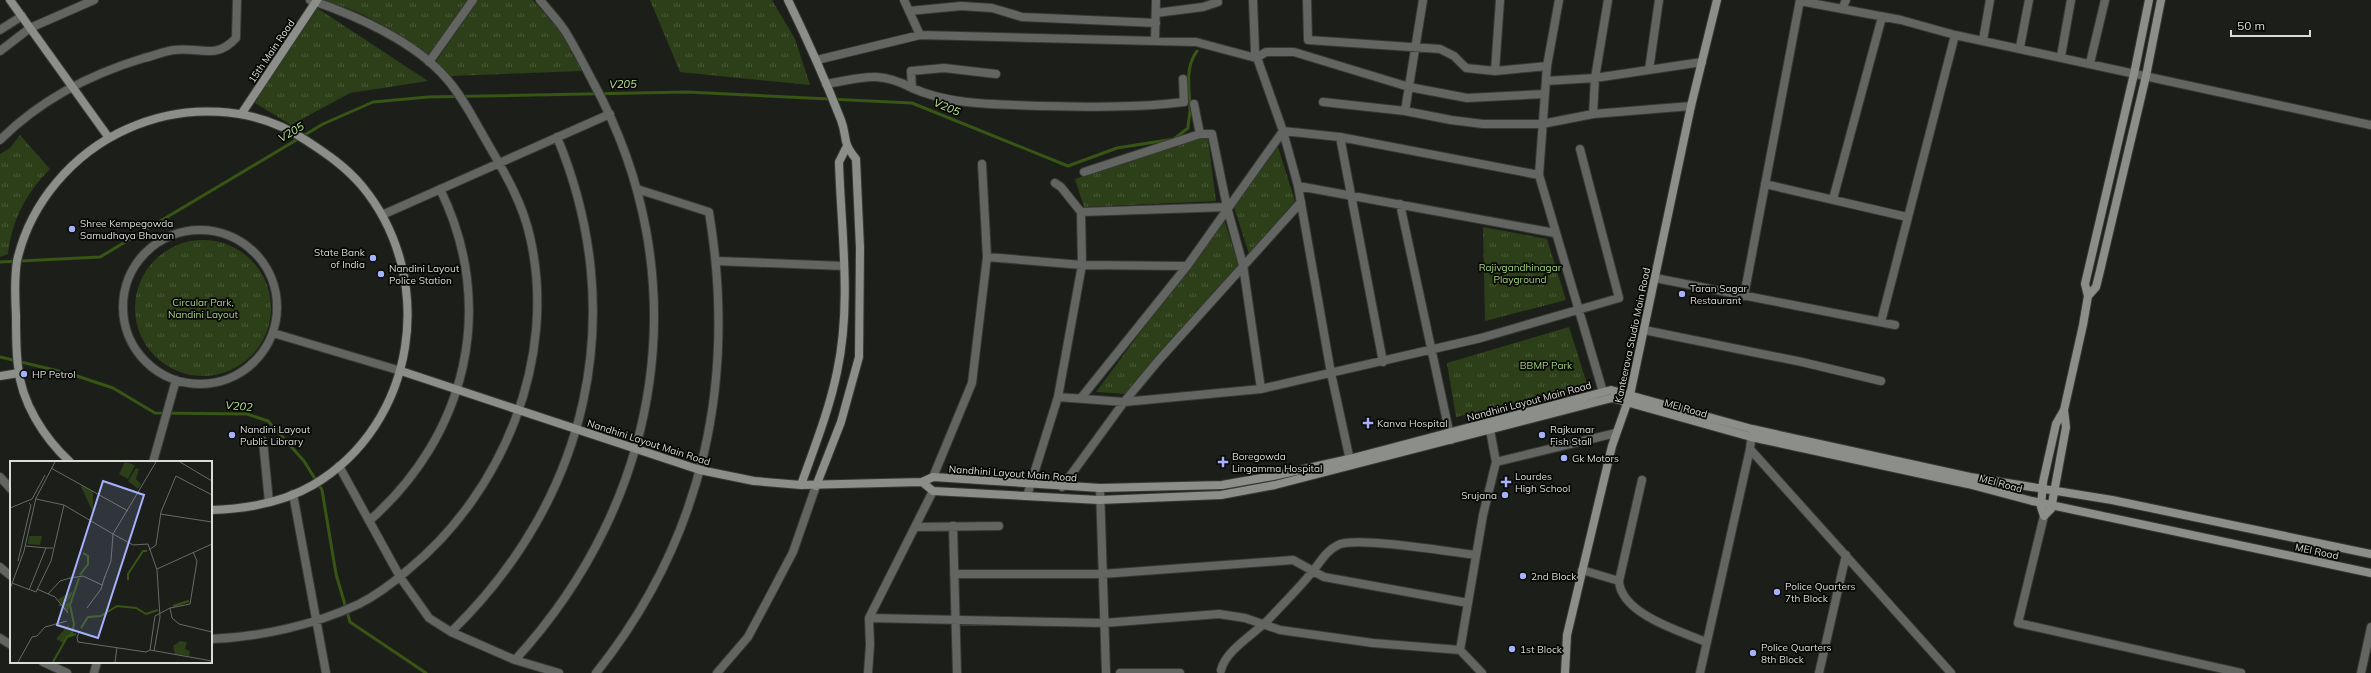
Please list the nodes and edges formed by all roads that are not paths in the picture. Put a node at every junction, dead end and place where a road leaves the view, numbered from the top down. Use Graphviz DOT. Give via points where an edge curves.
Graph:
graph roads {
  1 [pos="10,0"];
  2 [pos="94,0"];
  3 [pos="238,0"];
  4 [pos="473,0"];
  5 [pos="540,0"];
  6 [pos="788,0"];
  7 [pos="904,0"];
  8 [pos="1156,0"];
  9 [pos="1253,0"];
  10 [pos="1307,0"];
  11 [pos="1423,0"];
  12 [pos="1500,0"];
  13 [pos="1558,0"];
  14 [pos="1608,0"];
  15 [pos="1659,0"];
  16 [pos="1717,0"];
  17 [pos="1846,0"];
  18 [pos="1990,0"];
  19 [pos="2030,0"];
  20 [pos="2072,0"];
  21 [pos="2105,0"];
  22 [pos="2149,0"];
  23 [pos="2161,0"];
  24 [pos="314,1"];
  25 [pos="1800,1"];
  26 [pos="1218,2"];
  27 [pos="1842,9"];
  28 [pos="909,10"];
  29 [pos="1156,13"];
  30 [pos="22,16"];
  31 [pos="1882,17"];
  32 [pos="1156,22"];
  33 [pos="30,28"];
  34 [pos="0,30"];
  35 [pos="920,35"];
  36 [pos="1955,35"];
  37 [pos="1983,40"];
  38 [pos="1155,41"];
  39 [pos="1416,47"];
  40 [pos="2020,47"];
  41 [pos="0,51"];
  42 [pos="1256,55"];
  43 [pos="2061,56"];
  44 [pos="818,60"];
  45 [pos="429,62"];
  46 [pos="1702,62"];
  47 [pos="2090,63"];
  48 [pos="1547,66"];
  49 [pos="1650,66"];
  50 [pos="1495,71"];
  51 [pos="996,74"];
  52 [pos="2134,74"];
  53 [pos="2146,76"];
  54 [pos="1595,78"];
  55 [pos="1183,79"];
  56 [pos="1546,81"];
  57 [pos="826,84"];
  58 [pos="73,87"];
  59 [pos="1409,87"];
  60 [pos="912,88"];
  61 [pos="1544,94"];
  62 [pos="1323,102"];
  63 [pos="1194,104"];
  64 [pos="1691,106"];
  65 [pos="1405,111"];
  66 [pos="242,113"];
  67 [pos="610,114"];
  68 [pos="1593,114"];
  69 [pos="1542,124"];
  70 [pos="2371,125"];
  71 [pos="1283,131"];
  72 [pos="1200,134"];
  73 [pos="2118,134"];
  74 [pos="557,137"];
  75 [pos="1340,137"];
  76 [pos="2131,137"];
  77 [pos="110,138"];
  78 [pos="0,140"];
  79 [pos="846,148"];
  80 [pos="1580,149"];
  81 [pos="499,163"];
  82 [pos="982,164"];
  83 [pos="1084,172"];
  84 [pos="1539,175"];
  85 [pos="1055,183"];
  86 [pos="1765,184"];
  87 [pos="1298,186"];
  88 [pos="440,189"];
  89 [pos="637,189"];
  90 [pos="1352,196"];
  91 [pos="1833,199"];
  92 [pos="1301,202"];
  93 [pos="1400,204"];
  94 [pos="1228,207"];
  95 [pos="1081,212"];
  96 [pos="382,215"];
  97 [pos="1907,217"];
  98 [pos="1555,233"];
  99 [pos="987,257"];
  100 [pos="716,261"];
  101 [pos="1082,265"];
  102 [pos="1243,265"];
  103 [pos="844,266"];
  104 [pos="1187,266"];
  105 [pos="1655,278"];
  106 [pos="1744,296"];
  107 [pos="2088,296"];
  108 [pos="1578,310"];
  109 [pos="1881,322"];
  110 [pos="1895,325"];
  111 [pos="1644,330"];
  112 [pos="273,334"];
  113 [pos="1432,350"];
  114 [pos="1383,362"];
  115 [pos="18,370"];
  116 [pos="401,371"];
  117 [pos="1331,373"];
  118 [pos="0,376"];
  119 [pos="176,380"];
  120 [pos="1881,381"];
  121 [pos="1261,389"];
  122 [pos="458,390"];
  123 [pos="1603,392"];
  124 [pos="1058,397"];
  125 [pos="1081,398"];
  126 [pos="1629,399"];
  127 [pos="1124,402"];
  128 [pos="518,410"];
  129 [pos="2064,410"];
  130 [pos="577,429"];
  131 [pos="1490,430"];
  132 [pos="1616,433"];
  133 [pos="1752,433"];
  134 [pos="1450,437"];
  135 [pos="263,441"];
  136 [pos="636,449"];
  137 [pos="1750,449"];
  138 [pos="69,461"];
  139 [pos="153,461"];
  140 [pos="1350,462"];
  141 [pos="1496,462"];
  142 [pos="339,466"];
  143 [pos="700,470"];
  144 [pos="0,477"];
  145 [pos="933,477"];
  146 [pos="1642,480"];
  147 [pos="922,482"];
  148 [pos="1030,484"];
  149 [pos="801,485"];
  150 [pos="816,486"];
  151 [pos="1062,487"];
  152 [pos="10,488"];
  153 [pos="1100,488"];
  154 [pos="2042,489"];
  155 [pos="933,491"];
  156 [pos="2053,491"];
  157 [pos="293,494"];
  158 [pos="1027,496"];
  159 [pos="1099,500"];
  160 [pos="269,502"];
  161 [pos="2041,503"];
  162 [pos="2051,505"];
  163 [pos="212,510"];
  164 [pos="2044,516"];
  165 [pos="369,522"];
  166 [pos="953,526"];
  167 [pos="999,526"];
  168 [pos="915,527"];
  169 [pos="2371,554"];
  170 [pos="1476,555"];
  171 [pos="1846,555"];
  172 [pos="0,567"];
  173 [pos="1582,570"];
  174 [pos="1313,571"];
  175 [pos="2371,573"];
  176 [pos="954,574"];
  177 [pos="1102,574"];
  178 [pos="10,575"];
  179 [pos="400,577"];
  180 [pos="1619,581"];
  181 [pos="1468,603"];
  182 [pos="869,618"];
  183 [pos="316,619"];
  184 [pos="955,620"];
  185 [pos="1104,623"];
  186 [pos="1263,625"];
  187 [pos="2371,626"];
  188 [pos="451,632"];
  189 [pos="0,638"];
  190 [pos="212,639"];
  191 [pos="1706,642"];
  192 [pos="10,644"];
  193 [pos="1460,650"];
  194 [pos="515,660"];
  195 [pos="45,663"];
  196 [pos="97,663"];
  197 [pos="1221,670"];
  198 [pos="67,673"];
  199 [pos="94,673"];
  200 [pos="326,673"];
  201 [pos="559,673"];
  202 [pos="596,673"];
  203 [pos="717,673"];
  204 [pos="868,673"];
  205 [pos="956,673"];
  206 [pos="1106,673"];
  207 [pos="1120,673"];
  208 [pos="1179,673"];
  209 [pos="1482,673"];
  210 [pos="1565,673"];
  211 [pos="1700,673"];
  212 [pos="1819,673"];
  213 [pos="1951,673"];
  214 [pos="2241,673"];
  215 [pos="2360,673"];
  1 -- 30 [label="street"];
  2 -- 33 [label="street"];
  3 -- 58 [label="street" via="236,38 227,49 174,50 101,73"];
  4 -- 45 [label="street"];
  5 -- 67 [label="street" via="565,29"];
  6 -- 44 [label="street"];
  7 -- 28 [label="street"];
  8 -- 29 [label="street"];
  9 -- 42 [label="street"];
  10 -- 39 [label="street" via="1308,40"];
  11 -- 39 [label="street"];
  12 -- 50 [label="street"];
  13 -- 48 [label="street"];
  14 -- 54 [label="street"];
  15 -- 49 [label="street"];
  16 -- 46 [label="street, Kanteerava Studio Main Road"];
  17 -- 27 [label="street"];
  18 -- 37 [label="street"];
  19 -- 40 [label="street"];
  20 -- 43 [label="street"];
  21 -- 47 [label="street"];
  22 -- 52 [label="street"];
  23 -- 53 [label="street"];
  24 -- 45 [label="street" via="334,7 374,26"];
  24 -- 66 [label="street, 15th Main Road"];
  25 -- 27 [label="street"];
  25 -- 86 [label="street"];
  26 -- 29 [label="street" via="1203,7"];
  27 -- 31 [label="street"];
  28 -- 32 [label="street" via="961,6 992,8 1022,17"];
  28 -- 35 [label="street"];
  29 -- 32 [label="street"];
  30 -- 33 [label="street"];
  30 -- 34 [label="street"];
  31 -- 36 [label="street"];
  31 -- 91 [label="street"];
  32 -- 38 [label="street"];
  33 -- 41 [label="street"];
  33 -- 58 [label="street"];
  35 -- 38 [label="street"];
  35 -- 44 [label="street"];
  36 -- 37 [label="street"];
  36 -- 97 [label="street"];
  37 -- 40 [label="street"];
  38 -- 42 [label="street" via="1196,42"];
  39 -- 50 [label="street" via="1440,49 1454,56 1466,68"];
  39 -- 59 [label="street"];
  40 -- 43 [label="street"];
  42 -- 59 [label="street" via="1266,52 1294,52"];
  42 -- 71 [label="street"];
  43 -- 47 [label="street"];
  44 -- 57 [label="street"];
  45 -- 81 [label="street" via="446,77"];
  46 -- 49 [label="street"];
  46 -- 64 [label="street, Kanteerava Studio Main Road"];
  47 -- 52 [label="street"];
  48 -- 50 [label="street"];
  48 -- 56 [label="street"];
  49 -- 54 [label="street"];
  51 -- 60 [label="street" via="944,68 911,71"];
  52 -- 53 [label="street"];
  52 -- 73 [label="street"];
  53 -- 70 [label="street"];
  53 -- 76 [label="street"];
  54 -- 56 [label="street"];
  54 -- 68 [label="street"];
  55 -- 60 [label="street" via="1184,102 1114,107 996,105 960,101 926,94"];
  56 -- 61 [label="street"];
  57 -- 60 [label="street" via="883,76"];
  57 -- 79 [label="street" via="842,122"];
  58 -- 77 [label="street"];
  58 -- 78 [label="street" via="24,117"];
  59 -- 61 [label="street" via="1467,98"];
  59 -- 65 [label="street"];
  61 -- 69 [label="street"];
  62 -- 65 [label="street"];
  63 -- 72 [label="street"];
  64 -- 68 [label="street"];
  64 -- 105 [label="street, Kanteerava Studio Main Road"];
  65 -- 69 [label="street" via="1483,124"];
  66 -- 77 [label="street" via="198,111 165,116 134,125"];
  66 -- 96 [label="street" via="294,131 350,173"];
  67 -- 74 [label="street"];
  67 -- 89 [label="street"];
  68 -- 69 [label="street"];
  69 -- 84 [label="street"];
  71 -- 75 [label="street"];
  71 -- 87 [label="street"];
  71 -- 94 [label="street"];
  72 -- 83 [label="street"];
  72 -- 94 [label="street" via="1212,134"];
  73 -- 76 [label="street"];
  73 -- 107 [label="street" via="2085,284"];
  74 -- 81 [label="street"];
  74 -- 130 [label="street" via="579,202 592,276 591,352"];
  75 -- 84 [label="street"];
  75 -- 90 [label="street"];
  76 -- 107 [label="street" via="2096,287"];
  77 -- 115 [label="street" via="74,164 50,191 31,222 14,276"];
  79 -- 103 [label="street" via="838,162"];
  79 -- 150 [label="street" via="856,159 860,248 859,357 841,422"];
  80 -- 108 [label="street" via="1619,298"];
  81 -- 88 [label="street"];
  81 -- 128 [label="street" via="526,221 534,260 535,332 527,379"];
  82 -- 99 [label="street"];
  84 -- 98 [label="street"];
  85 -- 95 [label="street"];
  86 -- 91 [label="street"];
  86 -- 106 [label="street"];
  87 -- 90 [label="street"];
  87 -- 92 [label="street"];
  88 -- 96 [label="street"];
  88 -- 122 [label="street" via="460,241 468,283 467,346"];
  89 -- 100 [label="street" via="709,212"];
  89 -- 136 [label="street" via="648,241 654,321 651,374"];
  90 -- 93 [label="street"];
  90 -- 114 [label="street"];
  91 -- 97 [label="street"];
  92 -- 102 [label="street"];
  92 -- 117 [label="street"];
  93 -- 98 [label="street"];
  93 -- 113 [label="street"];
  94 -- 95 [label="street"];
  94 -- 102 [label="street"];
  94 -- 104 [label="street"];
  95 -- 101 [label="street"];
  96 -- 116 [label="street" via="402,264 408,298 408,333"];
  97 -- 109 [label="street"];
  98 -- 108 [label="street"];
  99 -- 101 [label="street"];
  99 -- 145 [label="street" via="972,383"];
  100 -- 103 [label="street"];
  100 -- 143 [label="street" via="719,356 712,414"];
  101 -- 104 [label="street"];
  101 -- 124 [label="street"];
  102 -- 121 [label="street"];
  102 -- 127 [label="street"];
  103 -- 149 [label="street" via="843,328 837,372 824,422"];
  104 -- 125 [label="street"];
  105 -- 106 [label="street"];
  105 -- 111 [label="street, Kanteerava Studio Main Road"];
  106 -- 109 [label="street"];
  107 -- 129 [label="street"];
  108 -- 113 [label="street"];
  108 -- 123 [label="street"];
  109 -- 110 [label="street"];
  111 -- 120 [label="street"];
  111 -- 126 [label="street, Kanteerava Studio Main Road"];
  112 -- 116 [label="street"];
  112 -- 119 [label="street" via="267,348 253,364 235,377 214,384 192,384"];
  112 -- 119 [label="street" via="278,304 274,280 262,259 245,243 224,232 200,228 177,232 156,242 138,259 127,280 122,303 125,327 135,348 150,366"];
  113 -- 114 [label="street"];
  113 -- 134 [label="street"];
  114 -- 117 [label="street"];
  115 -- 118 [label="street"];
  115 -- 138 [label="street" via="36,419 54,446"];
  116 -- 122 [label="street, Nandhini Layout Main Road"];
  116 -- 142 [label="street" via="390,400 373,430"];
  117 -- 121 [label="street"];
  117 -- 140 [label="street"];
  119 -- 139 [label="street"];
  121 -- 127 [label="street"];
  122 -- 128 [label="street, Nandhini Layout Main Road"];
  122 -- 165 [label="street" via="444,425 424,461 399,493"];
  123 -- 126 [label="street, Nandhini Layout Main Road" via="1611,390"];
  123 -- 134 [label="street, Nandhini Layout Main Road"];
  124 -- 125 [label="street"];
  124 -- 148 [label="street"];
  125 -- 127 [label="street"];
  126 -- 131 [label="street" via="1612,398"];
  126 -- 132 [label="street, Kanteerava Studio Main Road"];
  126 -- 133 [label="street, MEI Road"];
  127 -- 151 [label="street"];
  128 -- 130 [label="street, Nandhini Layout Main Road"];
  128 -- 179 [label="street" via="493,468 467,509 436,545"];
  129 -- 154 [label="street" via="2056,424"];
  129 -- 156 [label="street" via="2066,427"];
  130 -- 136 [label="street, Nandhini Layout Main Road"];
  130 -- 188 [label="street" via="560,478 525,544 489,593"];
  131 -- 134 [label="street"];
  131 -- 141 [label="street"];
  132 -- 141 [label="street"];
  132 -- 173 [label="street, Kanteerava Studio Main Road"];
  133 -- 137 [label="street"];
  133 -- 154 [label="street, MEI Road"];
  133 -- 161 [label="street, MEI Road"];
  134 -- 140 [label="street, Nandhini Layout Main Road"];
  135 -- 160 [label="street"];
  136 -- 143 [label="street, Nandhini Layout Main Road"];
  136 -- 194 [label="street" via="618,503 595,552 566,598"];
  137 -- 171 [label="street"];
  137 -- 191 [label="street"];
  140 -- 153 [label="street, Nandhini Layout Main Road" via="1222,485"];
  140 -- 159 [label="street" via="1275,485 1221,495"];
  141 -- 170 [label="street"];
  142 -- 157 [label="street" via="310,487"];
  142 -- 165 [label="street"];
  143 -- 149 [label="street, Nandhini Layout Main Road" via="754,481"];
  143 -- 202 [label="street" via="681,527 656,582 625,634"];
  144 -- 152 [label="street"];
  145 -- 147 [label="street, Nandhini Layout Main Road"];
  145 -- 148 [label="street, Nandhini Layout Main Road"];
  146 -- 180 [label="street"];
  147 -- 150 [label="street, Nandhini Layout Main Road"];
  147 -- 155 [label="street"];
  148 -- 151 [label="street, Nandhini Layout Main Road"];
  148 -- 158 [label="street"];
  149 -- 150 [label="street, Nandhini Layout Main Road"];
  150 -- 203 [label="street" via="793,552 772,592 748,637"];
  151 -- 153 [label="street, Nandhini Layout Main Road"];
  153 -- 159 [label="street"];
  154 -- 156 [label="street, MEI Road"];
  154 -- 161 [label="street"];
  155 -- 158 [label="street"];
  155 -- 168 [label="street"];
  156 -- 162 [label="street"];
  156 -- 169 [label="street, MEI Road" via="2112,500"];
  157 -- 160 [label="street"];
  157 -- 183 [label="street"];
  158 -- 159 [label="street"];
  159 -- 177 [label="street"];
  160 -- 163 [label="street"];
  161 -- 162 [label="street, MEI Road"];
  161 -- 164 [label="street"];
  162 -- 164 [label="street"];
  162 -- 175 [label="street, MEI Road"];
  164 -- 214 [label="street" via="2018,623"];
  165 -- 179 [label="street"];
  166 -- 167 [label="street"];
  166 -- 168 [label="street"];
  166 -- 176 [label="street"];
  168 -- 182 [label="street"];
  170 -- 174 [label="street" via="1346,542 1327,552"];
  170 -- 181 [label="street"];
  171 -- 212 [label="street"];
  171 -- 213 [label="street"];
  172 -- 178 [label="street"];
  173 -- 180 [label="street"];
  173 -- 210 [label="street, Kanteerava Studio Main Road" via="1567,635"];
  174 -- 177 [label="street" via="1293,560 1283,560"];
  174 -- 181 [label="street" via="1324,577 1347,582"];
  174 -- 186 [label="street"];
  176 -- 177 [label="street"];
  176 -- 184 [label="street"];
  177 -- 185 [label="street"];
  179 -- 183 [label="street" via="360,603"];
  179 -- 188 [label="street" via="429,618"];
  180 -- 191 [label="street" via="1619,589 1631,606"];
  181 -- 193 [label="street"];
  182 -- 184 [label="street"];
  182 -- 204 [label="street"];
  183 -- 190 [label="street" via="272,632"];
  183 -- 200 [label="street"];
  184 -- 185 [label="street"];
  184 -- 205 [label="street"];
  185 -- 186 [label="street" via="1219,614 1246,618"];
  185 -- 206 [label="street"];
  186 -- 193 [label="street" via="1280,630 1373,642"];
  186 -- 197 [label="street" via="1224,661"];
  187 -- 215 [label="street"];
  188 -- 194 [label="street"];
  189 -- 192 [label="street"];
  191 -- 211 [label="street"];
  193 -- 209 [label="street"];
  194 -- 201 [label="street"];
  195 -- 198 [label="street"];
  196 -- 199 [label="street"];
  207 -- 208 [label="street"];
}
